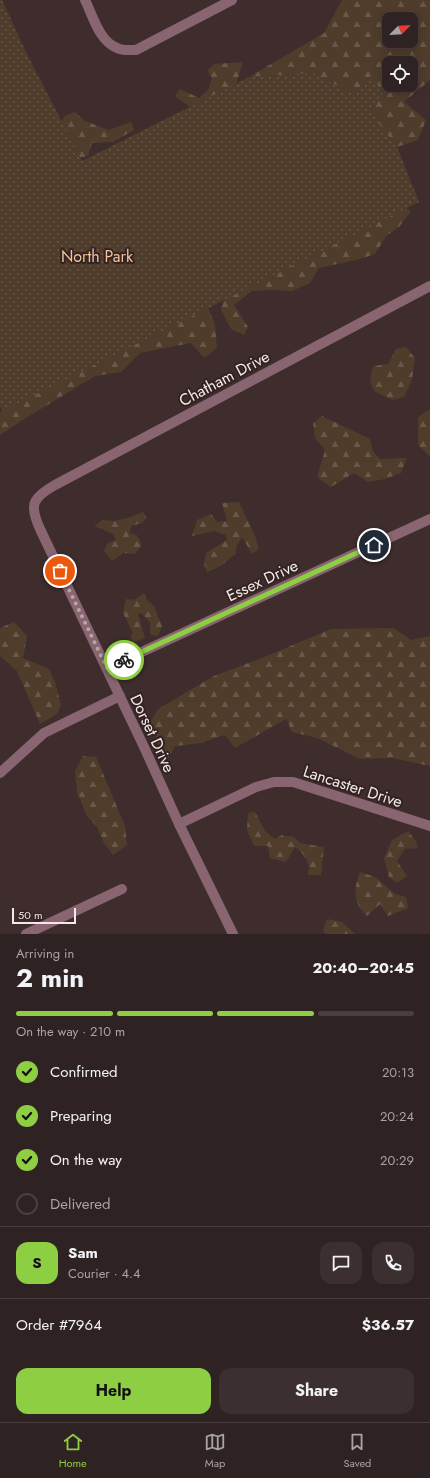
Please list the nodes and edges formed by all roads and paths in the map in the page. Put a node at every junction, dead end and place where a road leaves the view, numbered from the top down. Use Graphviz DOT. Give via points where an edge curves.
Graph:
graph roads {
  1 [pos="85,0"];
  2 [pos="232,0"];
  3 [pos="430,286"];
  4 [pos="36,500"];
  5 [pos="430,519"];
  6 [pos="107,668"];
  7 [pos="120,696"];
  8 [pos="0,772"];
  9 [pos="179,824"];
  10 [pos="430,826"];
  11 [pos="122,890"];
  12 [pos="26,934"];
  13 [pos="233,934"];
  1 -- 2 [label="street" via="99,31 107,41 117,48 126,50 136,50"];
  3 -- 4 [label="street, Chatham Drive" via="54,485"];
  4 -- 6 [label="street, Dorset Drive" via="34,515"];
  5 -- 6 [label="street, Essex Drive"];
  6 -- 7 [label="street, Dorset Drive"];
  7 -- 8 [label="street" via="44,733"];
  7 -- 9 [label="street, Dorset Drive"];
  9 -- 10 [label="street, Lancaster Drive" via="256,787 274,782 293,782"];
  9 -- 13 [label="street, Dorset Drive"];
  11 -- 12 [label="street"];
}
